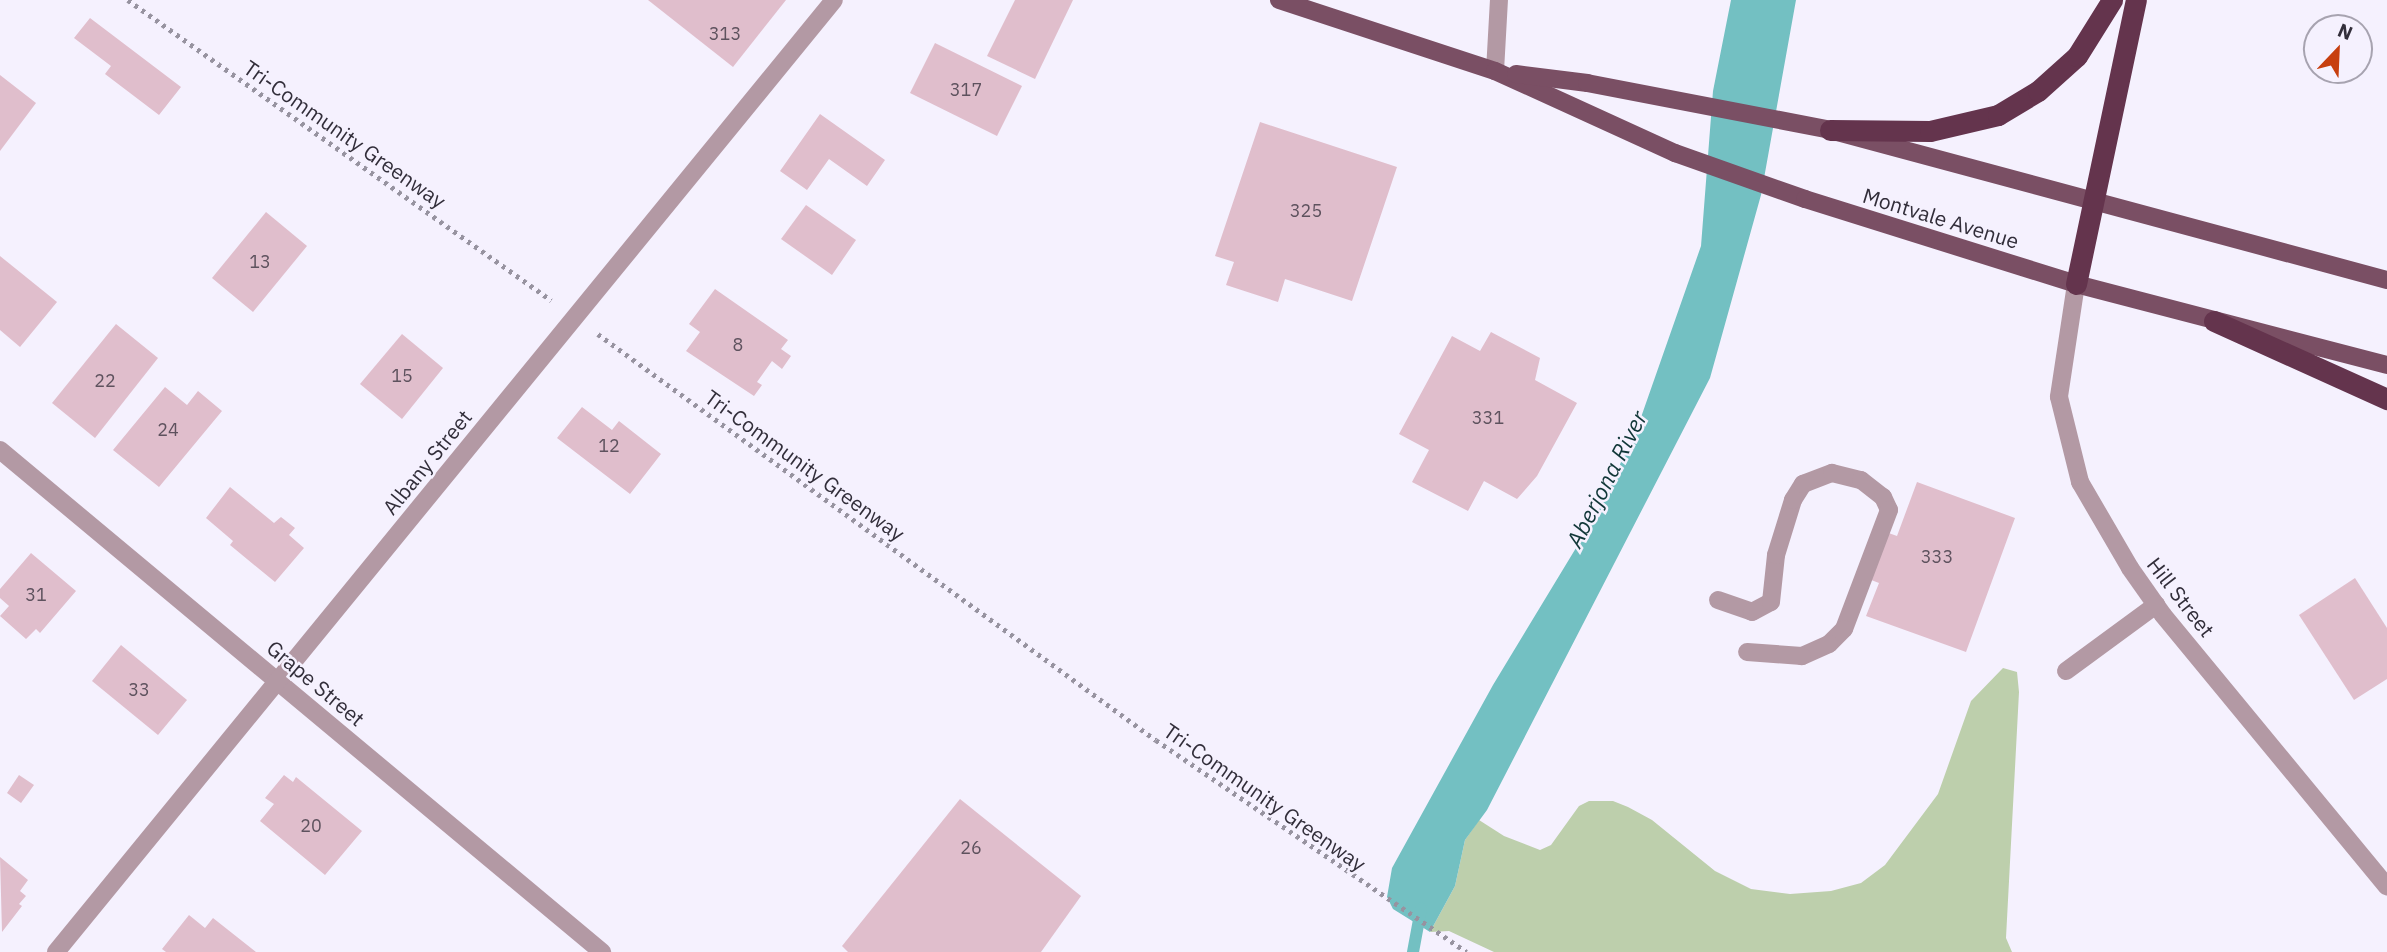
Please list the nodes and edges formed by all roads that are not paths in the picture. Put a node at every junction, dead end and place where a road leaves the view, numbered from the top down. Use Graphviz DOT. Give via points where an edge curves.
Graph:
graph roads {
  1 [pos="834,0"];
  2 [pos="1279,0"];
  3 [pos="1499,0"];
  4 [pos="2112,0"];
  5 [pos="2136,0"];
  6 [pos="1496,71"];
  7 [pos="1830,130"];
  8 [pos="2095,201"];
  9 [pos="2387,280"];
  10 [pos="2076,284"];
  11 [pos="2214,321"];
  12 [pos="2387,365"];
  13 [pos="2387,399"];
  14 [pos="0,450"];
  15 [pos="1718,600"];
  16 [pos="2156,605"];
  17 [pos="1747,652"];
  18 [pos="2066,671"];
  19 [pos="279,681"];
  20 [pos="2387,887"];
  21 [pos="56,952"];
  22 [pos="602,952"];
  1 -- 19 [label="street, Albany Street"];
  2 -- 6 [label="main road, Montvale Avenue"];
  3 -- 6 [label="street"];
  4 -- 7 [label="highway" via="2077,56 2038,91 1998,116 1930,131"];
  5 -- 8 [label="highway"];
  6 -- 7 [label="main road, Montvale Avenue"];
  6 -- 10 [label="main road, Montvale Avenue" via="1675,153"];
  7 -- 8 [label="main road, Montvale Avenue"];
  8 -- 9 [label="main road, Montvale Avenue"];
  8 -- 10 [label="highway"];
  10 -- 11 [label="main road, Montvale Avenue"];
  10 -- 16 [label="street, Hill Street" via="2060,372 2064,428 2080,482"];
  11 -- 12 [label="main road, Montvale Avenue"];
  11 -- 13 [label="highway"];
  14 -- 19 [label="street, Grape Street"];
  15 -- 17 [label="street" via="1752,612 1771,602 1776,555 1793,500 1803,484 1823,474 1844,475 1870,485 1883,497 1889,510 1844,629 1829,644 1802,656"];
  16 -- 18 [label="street"];
  16 -- 20 [label="street, Hill Street" via="2268,748"];
  19 -- 21 [label="street, Albany Street"];
  19 -- 22 [label="street, Grape Street"];
}
